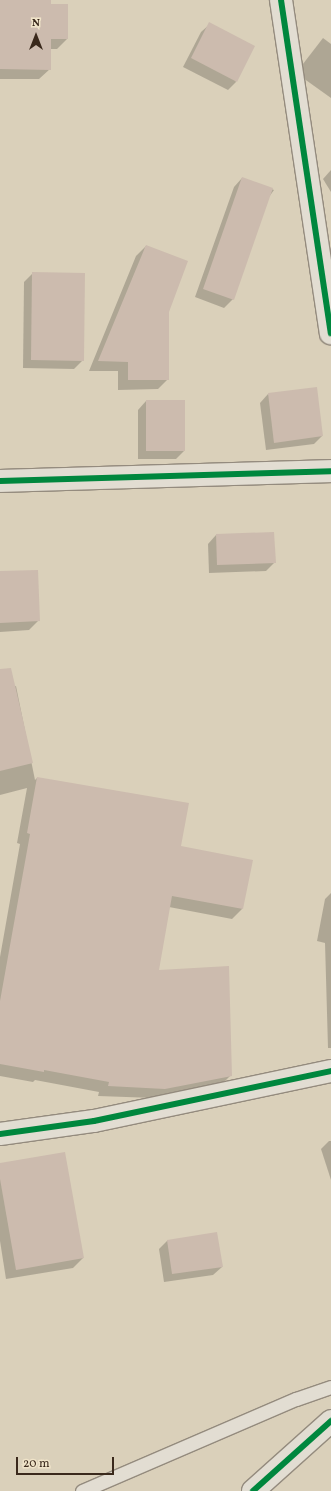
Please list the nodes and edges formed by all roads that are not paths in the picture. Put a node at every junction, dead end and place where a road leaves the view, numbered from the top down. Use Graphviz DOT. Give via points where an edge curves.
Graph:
graph roads {
  1 [pos="281,0"];
  2 [pos="331,333"];
  3 [pos="331,471"];
  4 [pos="0,481"];
  5 [pos="331,1070"];
  6 [pos="0,1134"];
  7 [pos="331,1387"];
  8 [pos="331,1421"];
  9 [pos="82,1491"];
  10 [pos="254,1491"];
  1 -- 2 [label="street"];
  3 -- 4 [label="street"];
  5 -- 6 [label="street" via="94,1121"];
  7 -- 9 [label="lane" via="296,1398"];
  8 -- 10 [label="street"];
}
